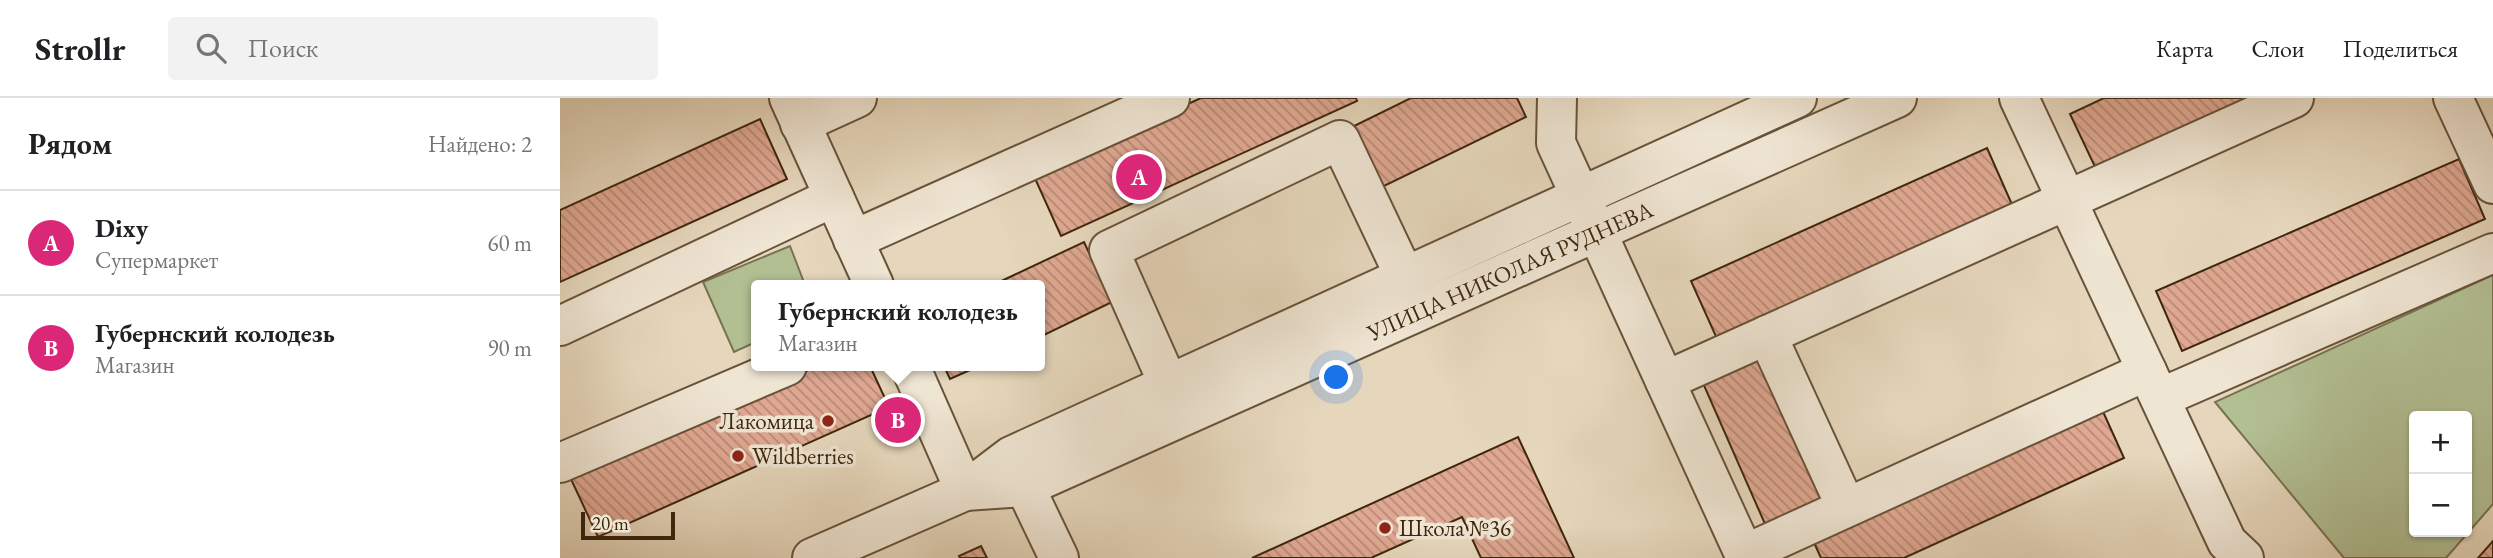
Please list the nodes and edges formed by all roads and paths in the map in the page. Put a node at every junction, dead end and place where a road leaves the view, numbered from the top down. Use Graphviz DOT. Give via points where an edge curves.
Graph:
graph roads {
  1 [pos="857,98"];
  2 [pos="1170,98"];
  3 [pos="1557,98"];
  4 [pos="1797,98"];
  5 [pos="1897,98"];
  6 [pos="2020,98"];
  7 [pos="2294,98"];
  8 [pos="2453,98"];
  9 [pos="795,111"];
  10 [pos="2493,184"];
  11 [pos="1580,195"];
  12 [pos="834,197"];
  13 [pos="2067,200"];
  14 [pos="1598,232"];
  15 [pos="853,240"];
  16 [pos="2493,253"];
  17 [pos="1404,275"];
  18 [pos="872,280"];
  19 [pos="560,326"];
  20 [pos="1767,335"];
  21 [pos="775,371"];
  22 [pos="913,371"];
  23 [pos="1665,381"];
  24 [pos="1168,383"];
  25 [pos="2153,385"];
  26 [pos="560,463"];
  27 [pos="1025,488"];
  28 [pos="965,491"];
  29 [pos="1846,508"];
  30 [pos="1746,556"];
  31 [pos="812,558"];
  32 [pos="1059,558"];
  33 [pos="2244,558"];
  1 -- 9 [label="street"];
  2 -- 15 [label="street"];
  3 -- 11 [label="street" via="1556,143"];
  4 -- 11 [label="street, УЛИЦА НИКОЛАЯ РУДНЕВА"];
  5 -- 14 [label="street, УЛИЦА НИКОЛАЯ РУДНЕВА"];
  6 -- 13 [label="street"];
  7 -- 13 [label="street"];
  8 -- 10 [label="street"];
  9 -- 12 [label="street"];
  11 -- 14 [label="street"];
  11 -- 17 [label="street, УЛИЦА НИКОЛАЯ РУДНЕВА"];
  12 -- 15 [label="street"];
  12 -- 19 [label="street"];
  13 -- 20 [label="street"];
  13 -- 25 [label="street"];
  14 -- 23 [label="street"];
  14 -- 27 [label="street, УЛИЦА НИКОЛАЯ РУДНЕВА"];
  15 -- 18 [label="street"];
  16 -- 25 [label="street"];
  17 -- 24 [label="street, УЛИЦА НИКОЛАЯ РУДНЕВА"];
  17 -- 24 [label="street" via="1340,140 1109,250"];
  20 -- 23 [label="street"];
  20 -- 29 [label="street"];
  21 -- 26 [label="street"];
  22 -- 28 [label="street"];
  23 -- 30 [label="street"];
  24 -- 28 [label="street, УЛИЦА НИКОЛАЯ РУДНЕВА" via="1011,456"];
  25 -- 29 [label="street"];
  25 -- 33 [label="street" via="2227,542"];
  27 -- 28 [label="street, УЛИЦА НИКОЛАЯ РУДНЕВА"];
  27 -- 32 [label="street"];
  28 -- 31 [label="street, УЛИЦА НИКОЛАЯ РУДНЕВА"];
  29 -- 30 [label="street"];
}
